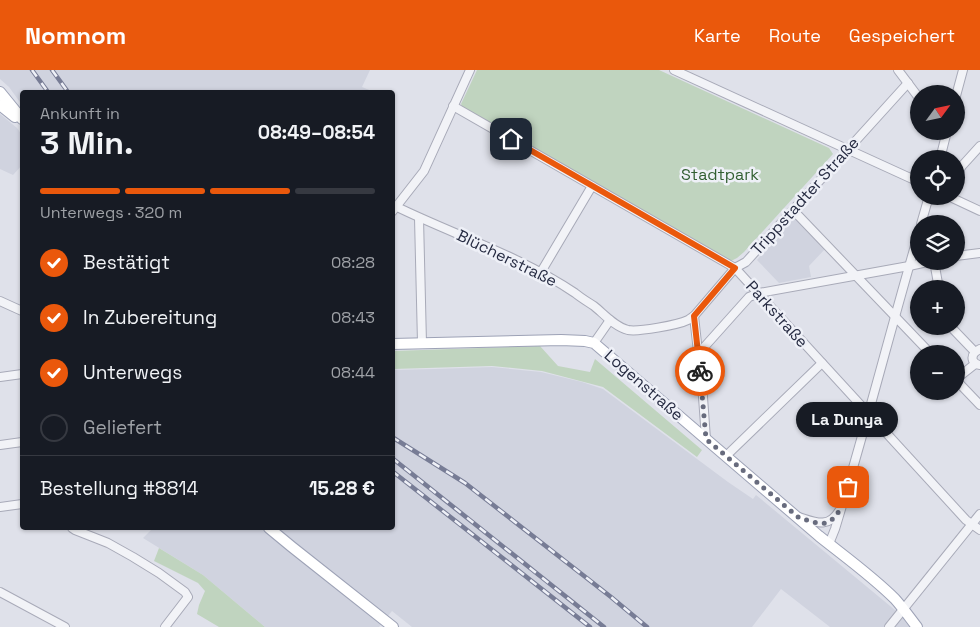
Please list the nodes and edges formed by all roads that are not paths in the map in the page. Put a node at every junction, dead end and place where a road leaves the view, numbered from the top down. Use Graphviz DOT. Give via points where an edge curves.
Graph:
graph roads {
  1 [pos="470,70"];
  2 [pos="674,70"];
  3 [pos="692,70"];
  4 [pos="898,70"];
  5 [pos="963,70"];
  6 [pos="685,75"];
  7 [pos="908,83"];
  8 [pos="959,85"];
  9 [pos="910,86"];
  10 [pos="0,92"];
  11 [pos="2,101"];
  12 [pos="453,106"];
  13 [pos="20,117"];
  14 [pos="20,122"];
  15 [pos="980,146"];
  16 [pos="847,150"];
  17 [pos="965,160"];
  18 [pos="910,178"];
  19 [pos="592,186"];
  20 [pos="965,204"];
  21 [pos="395,210"];
  22 [pos="793,210"];
  23 [pos="980,211"];
  24 [pos="419,218"];
  25 [pos="980,253"];
  26 [pos="965,255"];
  27 [pos="910,263"];
  28 [pos="909,266"];
  29 [pos="735,268"];
  30 [pos="541,272"];
  31 [pos="856,275"];
  32 [pos="759,293"];
  33 [pos="0,301"];
  34 [pos="20,311"];
  35 [pos="894,315"];
  36 [pos="694,316"];
  37 [pos="610,320"];
  38 [pos="960,335"];
  39 [pos="594,343"];
  40 [pos="395,344"];
  41 [pos="422,344"];
  42 [pos="922,345"];
  43 [pos="977,350"];
  44 [pos="698,354"];
  45 [pos="822,363"];
  46 [pos="978,365"];
  47 [pos="20,374"];
  48 [pos="965,374"];
  49 [pos="0,377"];
  50 [pos="965,389"];
  51 [pos="980,405"];
  52 [pos="869,414"];
  53 [pos="706,439"];
  54 [pos="20,442"];
  55 [pos="0,445"];
  56 [pos="726,456"];
  57 [pos="20,504"];
  58 [pos="842,505"];
  59 [pos="0,507"];
  60 [pos="980,514"];
  61 [pos="798,517"];
  62 [pos="972,524"];
  63 [pos="75,530"];
  64 [pos="272,530"];
  65 [pos="980,530"];
  66 [pos="829,544"];
  67 [pos="0,592"];
  68 [pos="903,609"];
  69 [pos="65,627"];
  70 [pos="165,627"];
  71 [pos="393,627"];
  72 [pos="889,627"];
  73 [pos="917,627"];
  1 -- 12 [label="street"];
  2 -- 6 [label="street"];
  3 -- 6 [label="street"];
  4 -- 7 [label="street"];
  5 -- 8 [label="street"];
  6 -- 16 [label="street"];
  7 -- 9 [label="street"];
  7 -- 16 [label="street, Trippstadter Straße"];
  10 -- 11 [label="main road"];
  11 -- 13 [label="main road"];
  11 -- 14 [label="main road"];
  12 -- 19 [label="street, Parkstraße"];
  12 -- 21 [label="street" via="424,171"];
  15 -- 17 [label="street"];
  16 -- 18 [label="street"];
  16 -- 22 [label="street, Trippstadter Straße"];
  19 -- 29 [label="street, Parkstraße"];
  19 -- 30 [label="street"];
  20 -- 23 [label="street"];
  21 -- 24 [label="street, Blücherstraße"];
  22 -- 29 [label="street, Trippstadter Straße" via="746,262"];
  22 -- 31 [label="street"];
  24 -- 30 [label="street, Blücherstraße"];
  24 -- 41 [label="street"];
  25 -- 26 [label="street"];
  27 -- 28 [label="street"];
  28 -- 31 [label="street"];
  28 -- 35 [label="street"];
  29 -- 32 [label="street, Parkstraße"];
  29 -- 36 [label="street, Trippstadter Straße"];
  30 -- 37 [label="street, Blücherstraße"];
  31 -- 32 [label="street"];
  31 -- 35 [label="street"];
  32 -- 44 [label="street" via="749,297"];
  32 -- 45 [label="street, Parkstraße"];
  33 -- 34 [label="street"];
  35 -- 42 [label="street"];
  35 -- 52 [label="street"];
  36 -- 37 [label="street" via="681,322 639,330 628,330"];
  36 -- 44 [label="street"];
  37 -- 39 [label="street"];
  38 -- 43 [label="street"];
  39 -- 41 [label="main road" via="561,340"];
  39 -- 53 [label="main road, Logenstraße"];
  40 -- 41 [label="main road"];
  43 -- 46 [label="street" via="972,357"];
  44 -- 53 [label="street"];
  45 -- 52 [label="street, Parkstraße"];
  45 -- 56 [label="street"];
  46 -- 48 [label="street"];
  47 -- 49 [label="street"];
  50 -- 51 [label="street"];
  52 -- 58 [label="street"];
  52 -- 62 [label="street, Parkstraße"];
  53 -- 56 [label="main road, Logenstraße"];
  54 -- 55 [label="street"];
  56 -- 61 [label="main road, Logenstraße"];
  57 -- 59 [label="street"];
  58 -- 61 [label="street" via="835,517 825,523"];
  58 -- 66 [label="street"];
  60 -- 62 [label="street"];
  61 -- 66 [label="main road, Logenstraße"];
  62 -- 65 [label="street, Parkstraße"];
  62 -- 68 [label="street"];
  63 -- 70 [label="street" via="108,543 186,592 188,597"];
  64 -- 71 [label="main road"];
  66 -- 68 [label="main road, Logenstraße"];
  67 -- 69 [label="street"];
  68 -- 72 [label="street"];
  68 -- 73 [label="main road, Logenstraße"];
}
